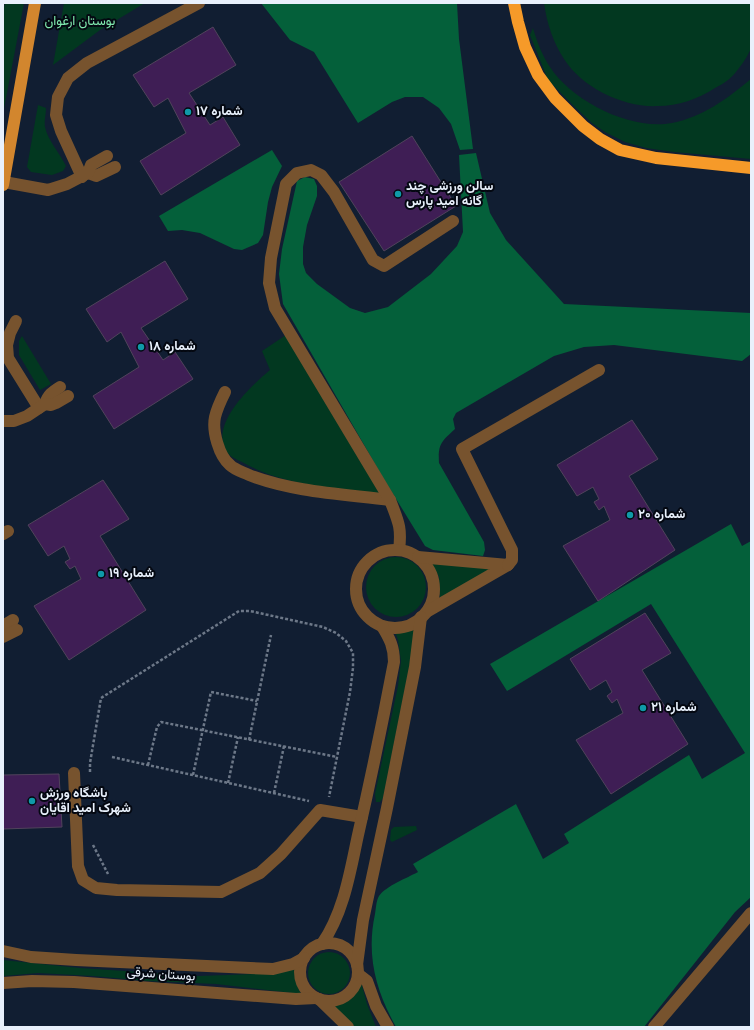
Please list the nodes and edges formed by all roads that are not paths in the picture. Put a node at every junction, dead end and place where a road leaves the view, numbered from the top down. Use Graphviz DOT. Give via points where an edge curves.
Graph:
graph roads {
  1 [pos="35,3"];
  2 [pos="199,3"];
  3 [pos="514,3"];
  4 [pos="107,156"];
  5 [pos="115,167"];
  6 [pos="751,168"];
  7 [pos="85,175"];
  8 [pos="4,176"];
  9 [pos="453,222"];
  10 [pos="16,321"];
  11 [pos="599,370"];
  12 [pos="64,391"];
  13 [pos="225,392"];
  14 [pos="42,406"];
  15 [pos="3,421"];
  16 [pos="390,500"];
  17 [pos="399,550"];
  18 [pos="418,556"];
  19 [pos="508,565"];
  20 [pos="424,614"];
  21 [pos="11,626"];
  22 [pos="382,626"];
  23 [pos="3,637"];
  24 [pos="74,773"];
  25 [pos="362,817"];
  26 [pos="751,913"];
  27 [pos="322,944"];
  28 [pos="3,951"];
  29 [pos="304,958"];
  30 [pos="358,969"];
  31 [pos="3,983"];
  32 [pos="317,998"];
  33 [pos="348,1027"];
  34 [pos="388,1027"];
  35 [pos="654,1027"];
  1 -- 8 [label="main road"];
  2 -- 7 [label="street" via="87,63 68,78 58,97 56,115 61,131"];
  3 -- 6 [label="highway" via="525,47 538,75 555,98 600,139 620,150 656,158"];
  4 -- 7 [label="street" via="91,165"];
  5 -- 7 [label="street" via="96,176"];
  7 -- 8 [label="street" via="48,190"];
  9 -- 16 [label="street" via="384,266 373,260 334,192 321,176 311,170 297,173 286,184 271,258 269,283 275,308"];
  10 -- 14 [label="street" via="7,345 8,358"];
  11 -- 19 [label="street" via="462,449 512,550 512,560"];
  12 -- 14 [label="street" via="56,403"];
  13 -- 16 [label="street" via="215,419 220,452 229,465 263,480 290,486"];
  14 -- 15 [label="street" via="27,416 14,421"];
  16 -- 17 [label="street" via="400,526"];
  17 -- 18 [label="street"];
  17 -- 22 [label="street" via="388,550 370,559 363,566 357,580 360,605 366,614"];
  18 -- 19 [label="street"];
  18 -- 20 [label="street" via="431,572 434,582 434,597"];
  19 -- 20 [label="street"];
  20 -- 22 [label="street" via="403,627"];
  20 -- 30 [label="street" via="363,920"];
  21 -- 23 [label="street"];
  22 -- 25 [label="street" via="391,640 394,662"];
  24 -- 25 [label="street" via="78,866 83,880 96,888 221,892 260,873 280,854 316,806"];
  25 -- 27 [label="street" via="345,894 334,926"];
  26 -- 35 [label="street"];
  27 -- 29 [label="street"];
  27 -- 30 [label="street" via="337,944 344,947 354,958"];
  28 -- 29 [label="street, بوستان شرقی" via="31,957 76,960 272,968 293,964"];
  29 -- 32 [label="street" via="300,972 302,980 310,993"];
  30 -- 32 [label="street" via="356,983 345,996 332,1000"];
  30 -- 34 [label="street" via="367,981 376,1006"];
  31 -- 32 [label="street, بوستان شرقی" via="74,982 296,999"];
  32 -- 33 [label="street"];
}
